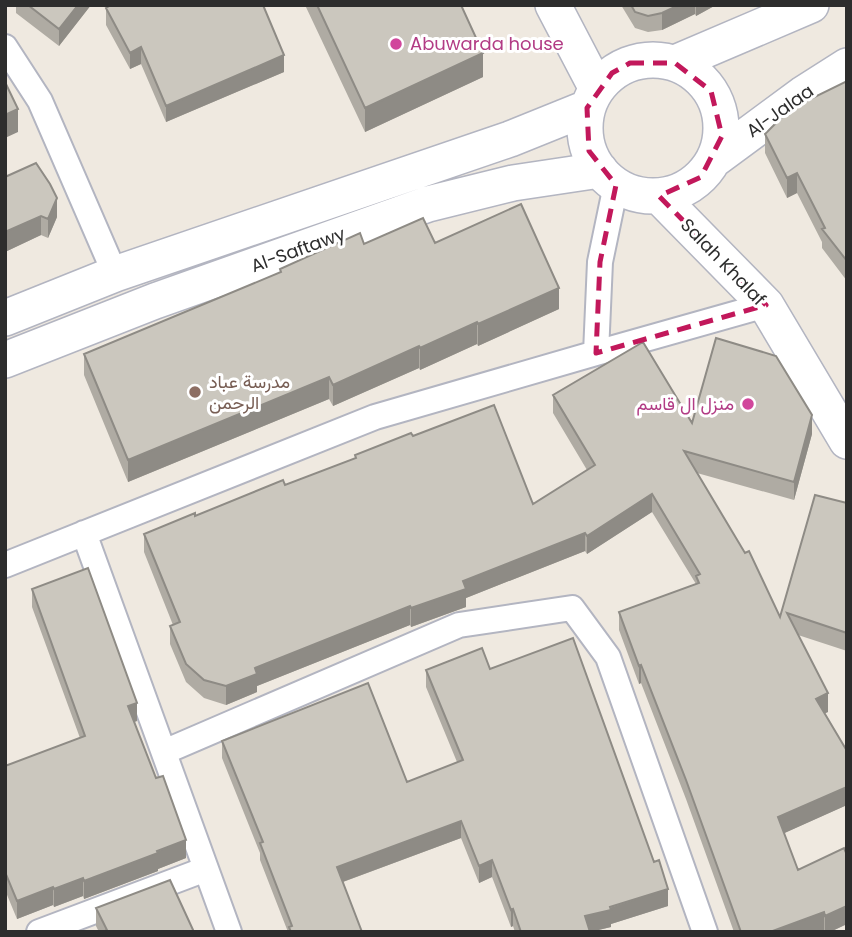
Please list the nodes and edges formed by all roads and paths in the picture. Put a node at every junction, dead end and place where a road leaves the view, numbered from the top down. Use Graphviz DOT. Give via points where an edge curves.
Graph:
graph roads {
  1 [pos="553,5"];
  2 [pos="811,5"];
  3 [pos="5,47"];
  4 [pos="675,63"];
  5 [pos="847,66"];
  6 [pos="592,99"];
  7 [pos="715,159"];
  8 [pos="608,178"];
  9 [pos="659,196"];
  10 [pos="116,274"];
  11 [pos="766,305"];
  12 [pos="5,318"];
  13 [pos="596,353"];
  14 [pos="5,360"];
  15 [pos="847,441"];
  16 [pos="84,533"];
  17 [pos="5,565"];
  18 [pos="164,752"];
  19 [pos="206,869"];
  20 [pos="39,932"];
  21 [pos="229,932"];
  22 [pos="705,932"];
  1 -- 6 [label="main road"];
  2 -- 4 [label="main road"];
  3 -- 10 [label="street" via="40,101"];
  4 -- 6 [label="main road" via="652,59 630,64 612,73"];
  4 -- 7 [label="main road" via="695,74 712,92 722,136"];
  5 -- 7 [label="main road, Al-Jalaa"];
  6 -- 8 [label="main road" via="585,130 589,151"];
  6 -- 10 [label="main road, Al-Saftawy" via="510,139"];
  7 -- 9 [label="main road" via="701,177 681,190"];
  8 -- 9 [label="main road" via="635,193"];
  8 -- 13 [label="street"];
  8 -- 14 [label="main road, Al-Saftawy" via="513,183 428,204"];
  9 -- 11 [label="main road, Salah Khalaf"];
  10 -- 12 [label="main road, Al-Saftawy"];
  11 -- 13 [label="street"];
  11 -- 15 [label="main road, Salah Khalaf"];
  13 -- 16 [label="street" via="374,417"];
  16 -- 17 [label="street"];
  16 -- 18 [label="street"];
  18 -- 19 [label="street"];
  18 -- 22 [label="street" via="459,625 572,608 608,657"];
  19 -- 20 [label="street"];
  19 -- 21 [label="street"];
}
